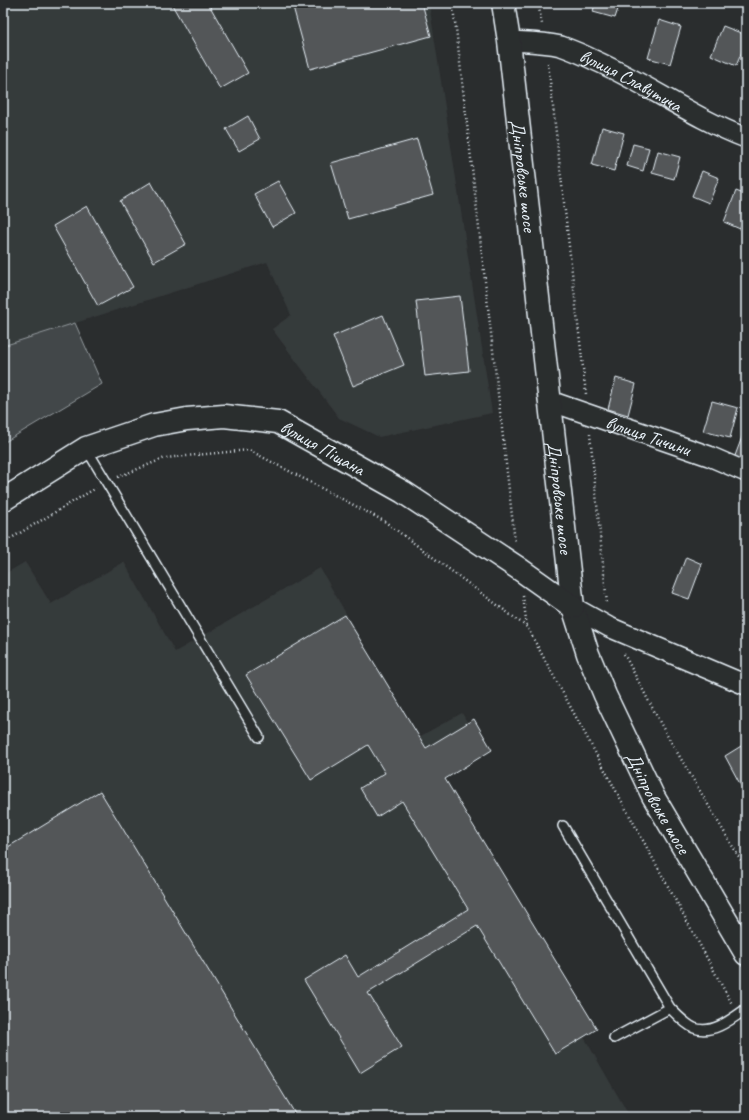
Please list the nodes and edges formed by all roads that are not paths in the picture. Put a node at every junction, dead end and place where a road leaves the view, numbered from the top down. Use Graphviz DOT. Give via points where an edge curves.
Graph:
graph roads {
  1 [pos="504,3"];
  2 [pos="509,41"];
  3 [pos="746,138"];
  4 [pos="550,401"];
  5 [pos="86,448"];
  6 [pos="746,472"];
  7 [pos="3,500"];
  8 [pos="573,607"];
  9 [pos="746,685"];
  10 [pos="259,737"];
  11 [pos="563,826"];
  12 [pos="746,954"];
  13 [pos="670,1008"];
  14 [pos="742,1012"];
  15 [pos="614,1038"];
  1 -- 2 [label="street, Дніпровське шосе"];
  2 -- 3 [label="street, вулиця Славутича" via="546,43 562,47 616,70 722,129"];
  2 -- 4 [label="street, Дніпровське шосе"];
  4 -- 6 [label="street, вулиця Тичини" via="709,456"];
  4 -- 8 [label="street, Дніпровське шосе"];
  5 -- 7 [label="street, вулиця Піщана"];
  5 -- 8 [label="street, вулиця Піщана" via="154,425 187,419 224,416 278,422 403,492"];
  5 -- 10 [label="lane"];
  8 -- 9 [label="street" via="609,626"];
  8 -- 12 [label="street, Дніпровське шосе" via="605,695 653,796"];
  11 -- 13 [label="lane"];
  13 -- 14 [label="lane" via="684,1022 704,1030 714,1028"];
  13 -- 15 [label="lane"];
}
